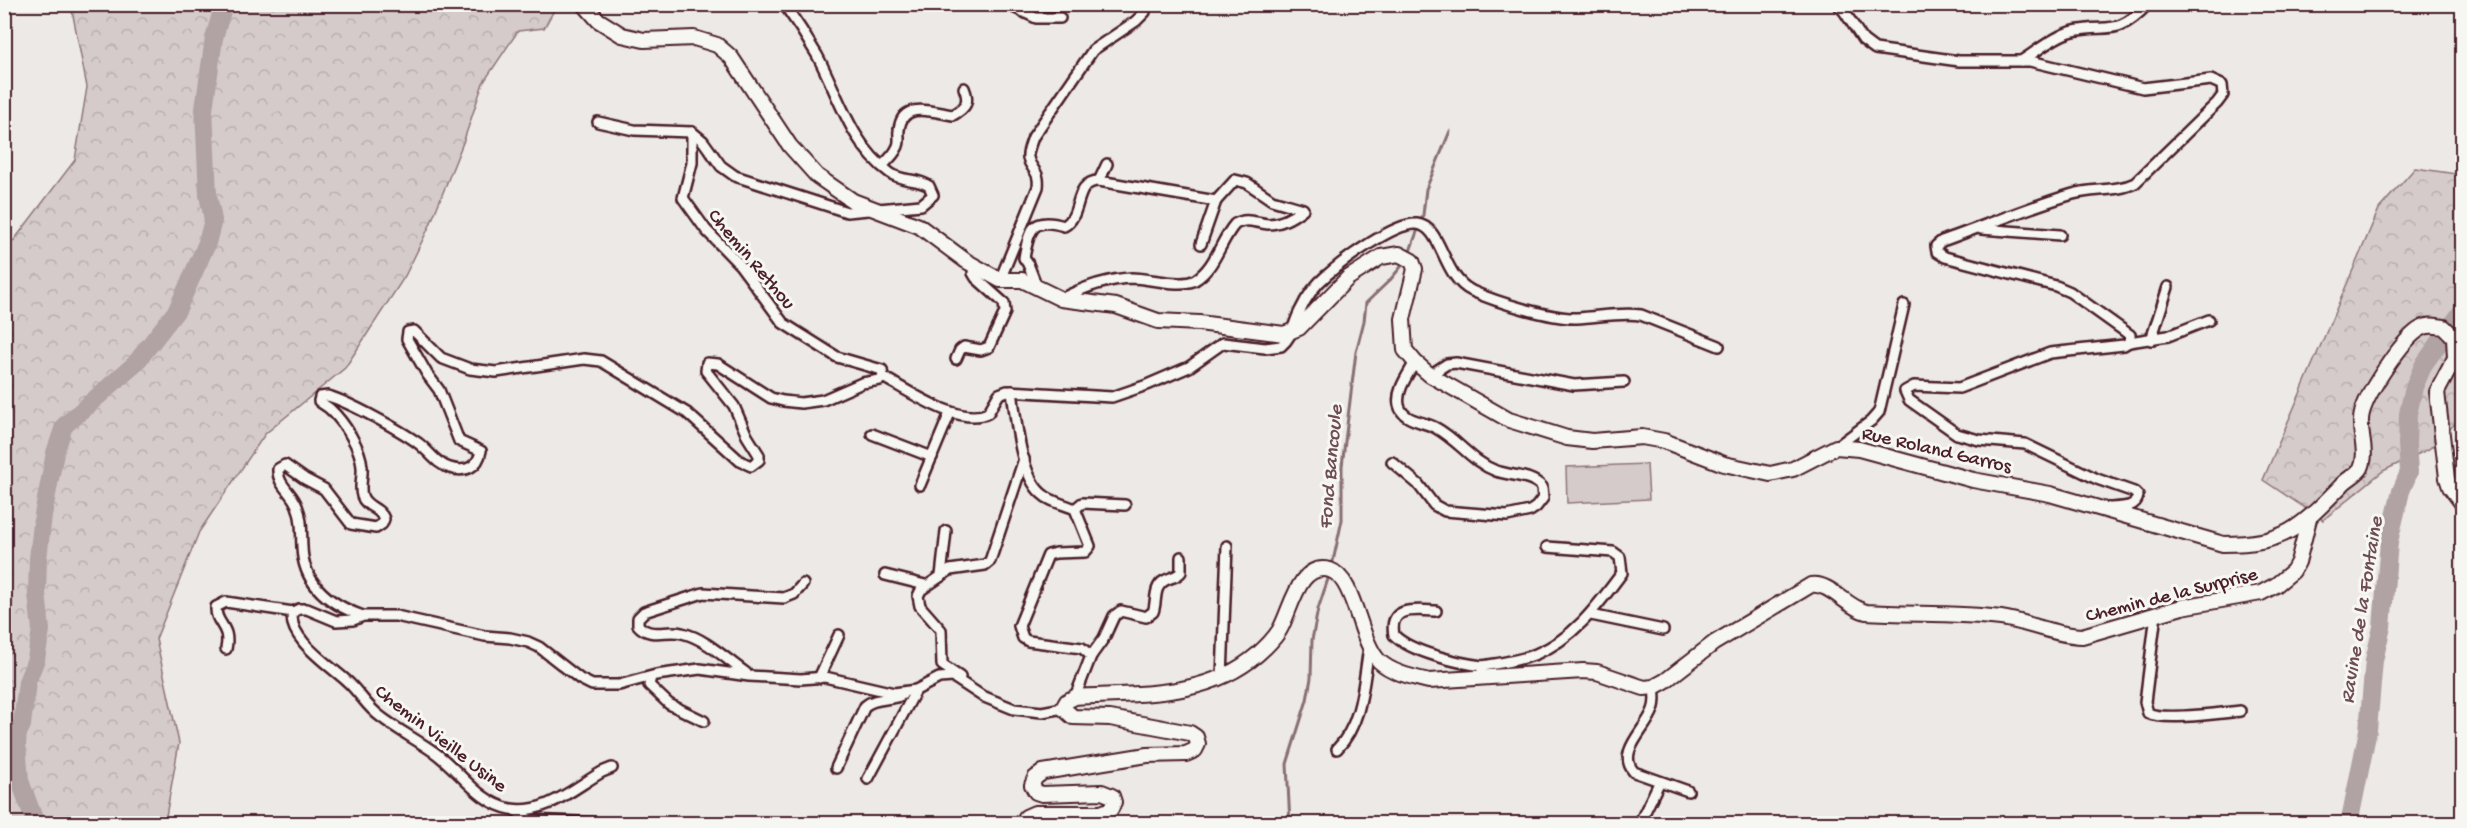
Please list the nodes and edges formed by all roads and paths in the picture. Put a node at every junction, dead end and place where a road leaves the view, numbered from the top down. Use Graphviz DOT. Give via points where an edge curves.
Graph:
graph roads {
  1 [pos="584,4"];
  2 [pos="784,4"];
  3 [pos="1007,4"];
  4 [pos="1837,4"];
  5 [pos="2148,4"];
  6 [pos="1145,12"];
  7 [pos="1060,18"];
  8 [pos="2021,61"];
  9 [pos="964,88"];
  10 [pos="598,122"];
  11 [pos="693,132"];
  12 [pos="1107,164"];
  13 [pos="882,166"];
  14 [pos="1099,181"];
  15 [pos="1215,201"];
  16 [pos="873,208"];
  17 [pos="1977,229"];
  18 [pos="2060,235"];
  19 [pos="1201,244"];
  20 [pos="974,267"];
  21 [pos="1000,280"];
  22 [pos="1036,287"];
  23 [pos="2168,287"];
  24 [pos="1061,298"];
  25 [pos="1904,305"];
  26 [pos="2209,320"];
  27 [pos="1293,332"];
  28 [pos="2151,340"];
  29 [pos="2130,342"];
  30 [pos="1719,346"];
  31 [pos="956,359"];
  32 [pos="1415,362"];
  33 [pos="1430,375"];
  34 [pos="883,377"];
  35 [pos="1624,382"];
  36 [pos="1012,391"];
  37 [pos="950,413"];
  38 [pos="872,434"];
  39 [pos="1836,447"];
  40 [pos="932,457"];
  41 [pos="1024,459"];
  42 [pos="1392,462"];
  43 [pos="920,485"];
  44 [pos="2463,503"];
  45 [pos="1125,505"];
  46 [pos="1075,509"];
  47 [pos="2102,509"];
  48 [pos="2309,519"];
  49 [pos="946,531"];
  50 [pos="1227,546"];
  51 [pos="1547,547"];
  52 [pos="1181,557"];
  53 [pos="885,575"];
  54 [pos="941,576"];
  55 [pos="803,584"];
  56 [pos="925,585"];
  57 [pos="1436,611"];
  58 [pos="293,612"];
  59 [pos="2156,614"];
  60 [pos="1591,615"];
  61 [pos="363,616"];
  62 [pos="1663,630"];
  63 [pos="839,635"];
  64 [pos="1369,648"];
  65 [pos="226,649"];
  66 [pos="1091,656"];
  67 [pos="1482,671"];
  68 [pos="749,676"];
  69 [pos="651,677"];
  70 [pos="1222,677"];
  71 [pos="819,678"];
  72 [pos="967,685"];
  73 [pos="1654,687"];
  74 [pos="912,691"];
  75 [pos="1075,697"];
  76 [pos="1063,708"];
  77 [pos="2240,711"];
  78 [pos="704,721"];
  79 [pos="1337,749"];
  80 [pos="612,768"];
  81 [pos="836,768"];
  82 [pos="868,779"];
  83 [pos="1659,783"];
  84 [pos="1688,791"];
  85 [pos="512,809"];
  86 [pos="623,824"];
  87 [pos="1022,824"];
  88 [pos="1639,824"];
  1 -- 16 [label="main road" via="598,20 622,35 644,40 694,38 717,45 744,74 790,146 810,169 832,188"];
  2 -- 13 [label="street" via="817,56 843,113"];
  3 -- 7 [label="street" via="1036,18"];
  4 -- 8 [label="street" via="1875,50 1959,61"];
  5 -- 8 [label="street" via="2128,23 2065,34"];
  6 -- 21 [label="street" via="1093,50 1033,137 1028,160 1038,174 1038,187"];
  8 -- 17 [label="street" via="2143,88 2211,80 2222,85 2223,90 2217,103 2127,188 2072,194"];
  9 -- 13 [label="street" via="966,105 953,115 918,110 906,113 900,123 897,148"];
  10 -- 11 [label="street" via="634,130"];
  11 -- 16 [label="street" via="735,176 848,212"];
  11 -- 34 [label="street, Chemin Rethou" via="692,163 682,198 687,207 783,322 837,357 877,367"];
  12 -- 14 [label="street"];
  13 -- 16 [label="street" via="901,179 924,183 933,195 921,205"];
  14 -- 15 [label="street"];
  14 -- 22 [label="street" via="1090,182 1083,189 1074,217 1067,225 1042,222 1030,233 1023,258"];
  15 -- 19 [label="street"];
  15 -- 24 [label="street" via="1235,180 1272,200 1303,209 1271,224 1247,220 1235,224 1211,265 1188,283 1132,278 1081,288"];
  16 -- 20 [label="main road" via="919,226"];
  17 -- 18 [label="street"];
  17 -- 29 [label="street" via="1939,243 1937,252 2070,292 2126,330"];
  20 -- 21 [label="main road"];
  20 -- 31 [label="street" via="976,278 1004,303 1005,312 989,347 964,347"];
  21 -- 22 [label="main road" via="1022,280"];
  22 -- 24 [label="main road"];
  23 -- 28 [label="street"];
  24 -- 27 [label="main road" via="1108,304 1168,323 1199,322"];
  25 -- 39 [label="street" via="1879,412"];
  26 -- 28 [label="street"];
  27 -- 30 [label="street" via="1300,311 1325,277 1393,230 1415,224 1432,231 1448,267 1471,291 1548,316 1641,315"];
  27 -- 32 [label="main road, Rue Roland Garros" via="1348,278 1381,257 1399,254 1412,261 1415,269 1403,319 1405,350"];
  27 -- 36 [label="street" via="1286,342 1274,347 1230,342 1218,345 1189,367 1112,397"];
  28 -- 29 [label="street"];
  29 -- 47 [label="street" via="2050,353 1959,388 1914,386 1905,391 1909,400 1957,434 1979,441 2025,444 2138,496 2133,505"];
  32 -- 33 [label="main road, Rue Roland Garros"];
  32 -- 42 [label="street" via="1399,398 1406,416 1437,428 1494,470 1534,480 1542,487 1543,498 1530,511 1506,516 1444,511"];
  33 -- 35 [label="street" via="1456,363 1574,385"];
  33 -- 39 [label="main road, Rue Roland Garros" via="1509,420 1534,428 1592,441 1642,437 1664,441 1750,471 1770,474 1793,469"];
  34 -- 37 [label="street, Chemin Rethou"];
  34 -- 61 [label="street" via="824,400 801,403 771,398 718,364 707,363 706,371 734,406 759,455 759,460 751,465 740,461 687,413 601,360 483,372 441,358 414,331 408,332 407,339 439,390 459,441 481,451 473,467 452,469 438,463 407,435 328,396 318,401 337,417 359,452 363,497 381,512 382,524 376,528 351,524 319,485 285,465 278,470 280,481 298,507 304,559 318,590 331,602"];
  36 -- 37 [label="street" via="999,394 983,416"];
  36 -- 41 [label="street"];
  37 -- 40 [label="street"];
  38 -- 40 [label="street"];
  39 -- 47 [label="main road, Rue Roland Garros" via="1859,449"];
  40 -- 43 [label="street"];
  41 -- 46 [label="street" via="1043,495"];
  41 -- 54 [label="street" via="990,561 958,567"];
  44 -- 48 [label="main road, Rue Roland Garros" via="2447,478 2437,392 2455,358 2454,337 2444,327 2430,325 2408,340 2370,392 2361,415 2360,470"];
  45 -- 46 [label="street" via="1082,503"];
  46 -- 66 [label="street" via="1089,549 1048,555 1019,626 1028,641 1082,648"];
  47 -- 48 [label="main road, Rue Roland Garros" via="2223,544 2248,544 2285,535"];
  48 -- 59 [label="main road, Chemin de la Surprise" via="2298,562 2276,585 2260,593"];
  49 -- 54 [label="street"];
  50 -- 70 [label="street"];
  51 -- 60 [label="street" via="1613,552 1620,557 1622,573"];
  52 -- 66 [label="street" via="1181,572 1159,586 1152,612 1146,617 1121,611 1114,615"];
  53 -- 56 [label="street"];
  54 -- 56 [label="street"];
  55 -- 68 [label="street" via="784,598 703,593 644,612 638,618 638,625 645,632 689,635"];
  56 -- 72 [label="street" via="918,600 941,630 941,661"];
  57 -- 67 [label="street" via="1401,613 1395,620 1394,635"];
  58 -- 61 [label="street" via="308,609 336,621"];
  58 -- 65 [label="street" via="221,604 215,613 227,633"];
  58 -- 85 [label="street, Chemin Vieille Usine" via="294,627 302,641 350,684 368,706 435,753 480,793"];
  59 -- 73 [label="main road, Chemin de la Surprise" via="2070,636 2020,621 1981,616 1866,612 1817,584 1805,587 1714,643"];
  59 -- 77 [label="street" via="2145,702 2148,713 2178,716"];
  60 -- 62 [label="street"];
  60 -- 67 [label="street" via="1568,635 1535,654"];
  61 -- 69 [label="street" via="411,618 528,642 592,685 620,685"];
  63 -- 71 [label="street"];
  64 -- 67 [label="main road" via="1380,662 1396,672 1429,681"];
  64 -- 70 [label="main road" via="1346,585 1329,570 1316,570 1299,586 1286,617 1267,646"];
  64 -- 79 [label="street" via="1354,724"];
  66 -- 75 [label="street"];
  67 -- 73 [label="main road" via="1597,672 1644,688"];
  68 -- 69 [label="street" via="700,669"];
  68 -- 71 [label="street"];
  69 -- 78 [label="street" via="649,685 669,704"];
  70 -- 75 [label="main road" via="1182,691"];
  71 -- 74 [label="street" via="879,691"];
  72 -- 74 [label="street" via="944,677"];
  72 -- 76 [label="street" via="1014,709 1042,712"];
  73 -- 83 [label="street" via="1654,709 1627,759 1634,772"];
  74 -- 81 [label="street" via="892,699 873,700 865,706"];
  74 -- 82 [label="street"];
  75 -- 76 [label="main road"];
  76 -- 87 [label="main road" via="1073,717 1110,718 1190,733 1198,744 1186,754 1147,755 1042,772 1032,785 1036,792 1102,792 1112,796 1114,802 1101,813 1035,813"];
  80 -- 85 [label="street, Chemin Vieille Usine" via="541,807"];
  83 -- 84 [label="street"];
  83 -- 88 [label="street"];
  85 -- 86 [label="street" via="530,820"];
}
